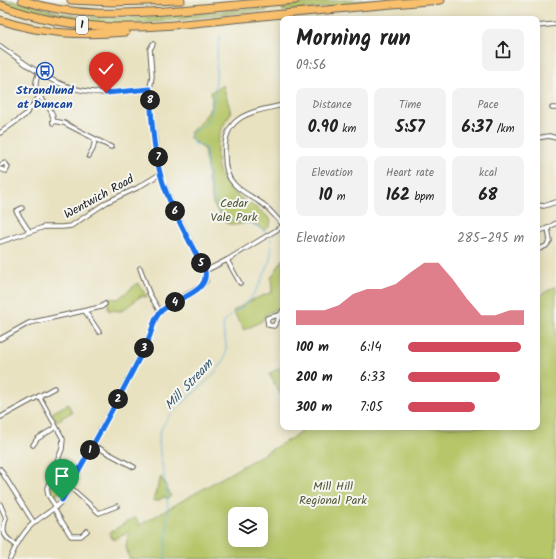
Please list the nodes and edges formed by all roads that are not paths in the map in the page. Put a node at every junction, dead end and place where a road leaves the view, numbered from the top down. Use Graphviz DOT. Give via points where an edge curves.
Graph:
graph roads {
  1 [pos="22,0"];
  2 [pos="71,0"];
  3 [pos="86,0"];
  4 [pos="181,0"];
  5 [pos="295,0"];
  6 [pos="441,0"];
  7 [pos="94,1"];
  8 [pos="0,5"];
  9 [pos="0,20"];
  10 [pos="556,24"];
  11 [pos="166,25"];
  12 [pos="540,26"];
  13 [pos="152,44"];
  14 [pos="0,46"];
  15 [pos="39,73"];
  16 [pos="150,89"];
  17 [pos="39,97"];
  18 [pos="280,106"];
  19 [pos="0,133"];
  20 [pos="540,138"];
  21 [pos="556,138"];
  22 [pos="95,140"];
  23 [pos="111,147"];
  24 [pos="89,156"];
  25 [pos="0,163"];
  26 [pos="0,169"];
  27 [pos="160,174"];
  28 [pos="556,202"];
  29 [pos="540,205"];
  30 [pos="22,208"];
  31 [pos="280,223"];
  32 [pos="556,223"];
  33 [pos="280,228"];
  34 [pos="548,228"];
  35 [pos="28,231"];
  36 [pos="540,231"];
  37 [pos="0,242"];
  38 [pos="540,249"];
  39 [pos="227,260"];
  40 [pos="140,268"];
  41 [pos="205,271"];
  42 [pos="240,283"];
  43 [pos="105,304"];
  44 [pos="85,311"];
  45 [pos="160,312"];
  46 [pos="99,332"];
  47 [pos="0,339"];
  48 [pos="54,388"];
  49 [pos="39,396"];
  50 [pos="1,417"];
  51 [pos="56,427"];
  52 [pos="33,445"];
  53 [pos="93,445"];
  54 [pos="134,467"];
  55 [pos="0,469"];
  56 [pos="70,487"];
  57 [pos="0,504"];
  58 [pos="117,506"];
  59 [pos="55,508"];
  60 [pos="34,523"];
  61 [pos="87,531"];
  62 [pos="16,545"];
  63 [pos="10,559"];
  1 -- 5 [label="highway, 1" via="78,13 126,14"];
  2 -- 7 [label="highway"];
  3 -- 7 [label="highway"];
  4 -- 7 [label="highway"];
  6 -- 11 [label="highway, 1"];
  8 -- 11 [label="highway, 1" via="66,24 100,27"];
  9 -- 11 [label="highway" via="42,32 81,35 155,29"];
  10 -- 12 [label="street"];
  13 -- 16 [label="street"];
  14 -- 15 [label="street"];
  15 -- 16 [label="street" via="78,91 106,93"];
  15 -- 17 [label="street" via="36,79 36,93"];
  16 -- 27 [label="street" via="152,124"];
  17 -- 19 [label="street" via="25,115"];
  17 -- 22 [label="street" via="52,112 53,122 64,123"];
  18 -- 31 [label="street" via="240,117 229,130 224,145 228,174 234,184 263,205"];
  20 -- 21 [label="street"];
  22 -- 23 [label="street"];
  22 -- 24 [label="street"];
  25 -- 26 [label="street" via="5,163 7,169"];
  27 -- 35 [label="street, Wentwich Road" via="107,202 71,226 44,227"];
  27 -- 41 [label="street" via="174,209"];
  28 -- 29 [label="street"];
  30 -- 35 [label="street" via="16,211"];
  32 -- 34 [label="street"];
  33 -- 39 [label="street"];
  34 -- 36 [label="street"];
  34 -- 38 [label="street" via="550,241"];
  35 -- 37 [label="street, Wentwich Road"];
  39 -- 41 [label="street"];
  39 -- 42 [label="street"];
  40 -- 45 [label="street" via="149,294"];
  41 -- 45 [label="street" via="206,281 200,287"];
  43 -- 44 [label="street"];
  44 -- 46 [label="street"];
  44 -- 47 [label="street" via="29,323"];
  45 -- 53 [label="street" via="146,345"];
  48 -- 49 [label="street"];
  49 -- 50 [label="street"];
  49 -- 51 [label="street"];
  51 -- 52 [label="street" via="37,439"];
  51 -- 59 [label="street" via="63,439 62,449 48,488 48,495"];
  53 -- 54 [label="street"];
  53 -- 56 [label="street"];
  55 -- 60 [label="street"];
  56 -- 58 [label="street" via="99,512"];
  56 -- 59 [label="street"];
  57 -- 62 [label="street" via="6,518 3,527 5,536"];
  59 -- 60 [label="street"];
  59 -- 61 [label="street" via="71,536 81,536"];
  60 -- 62 [label="street"];
  62 -- 63 [label="street"];
}
